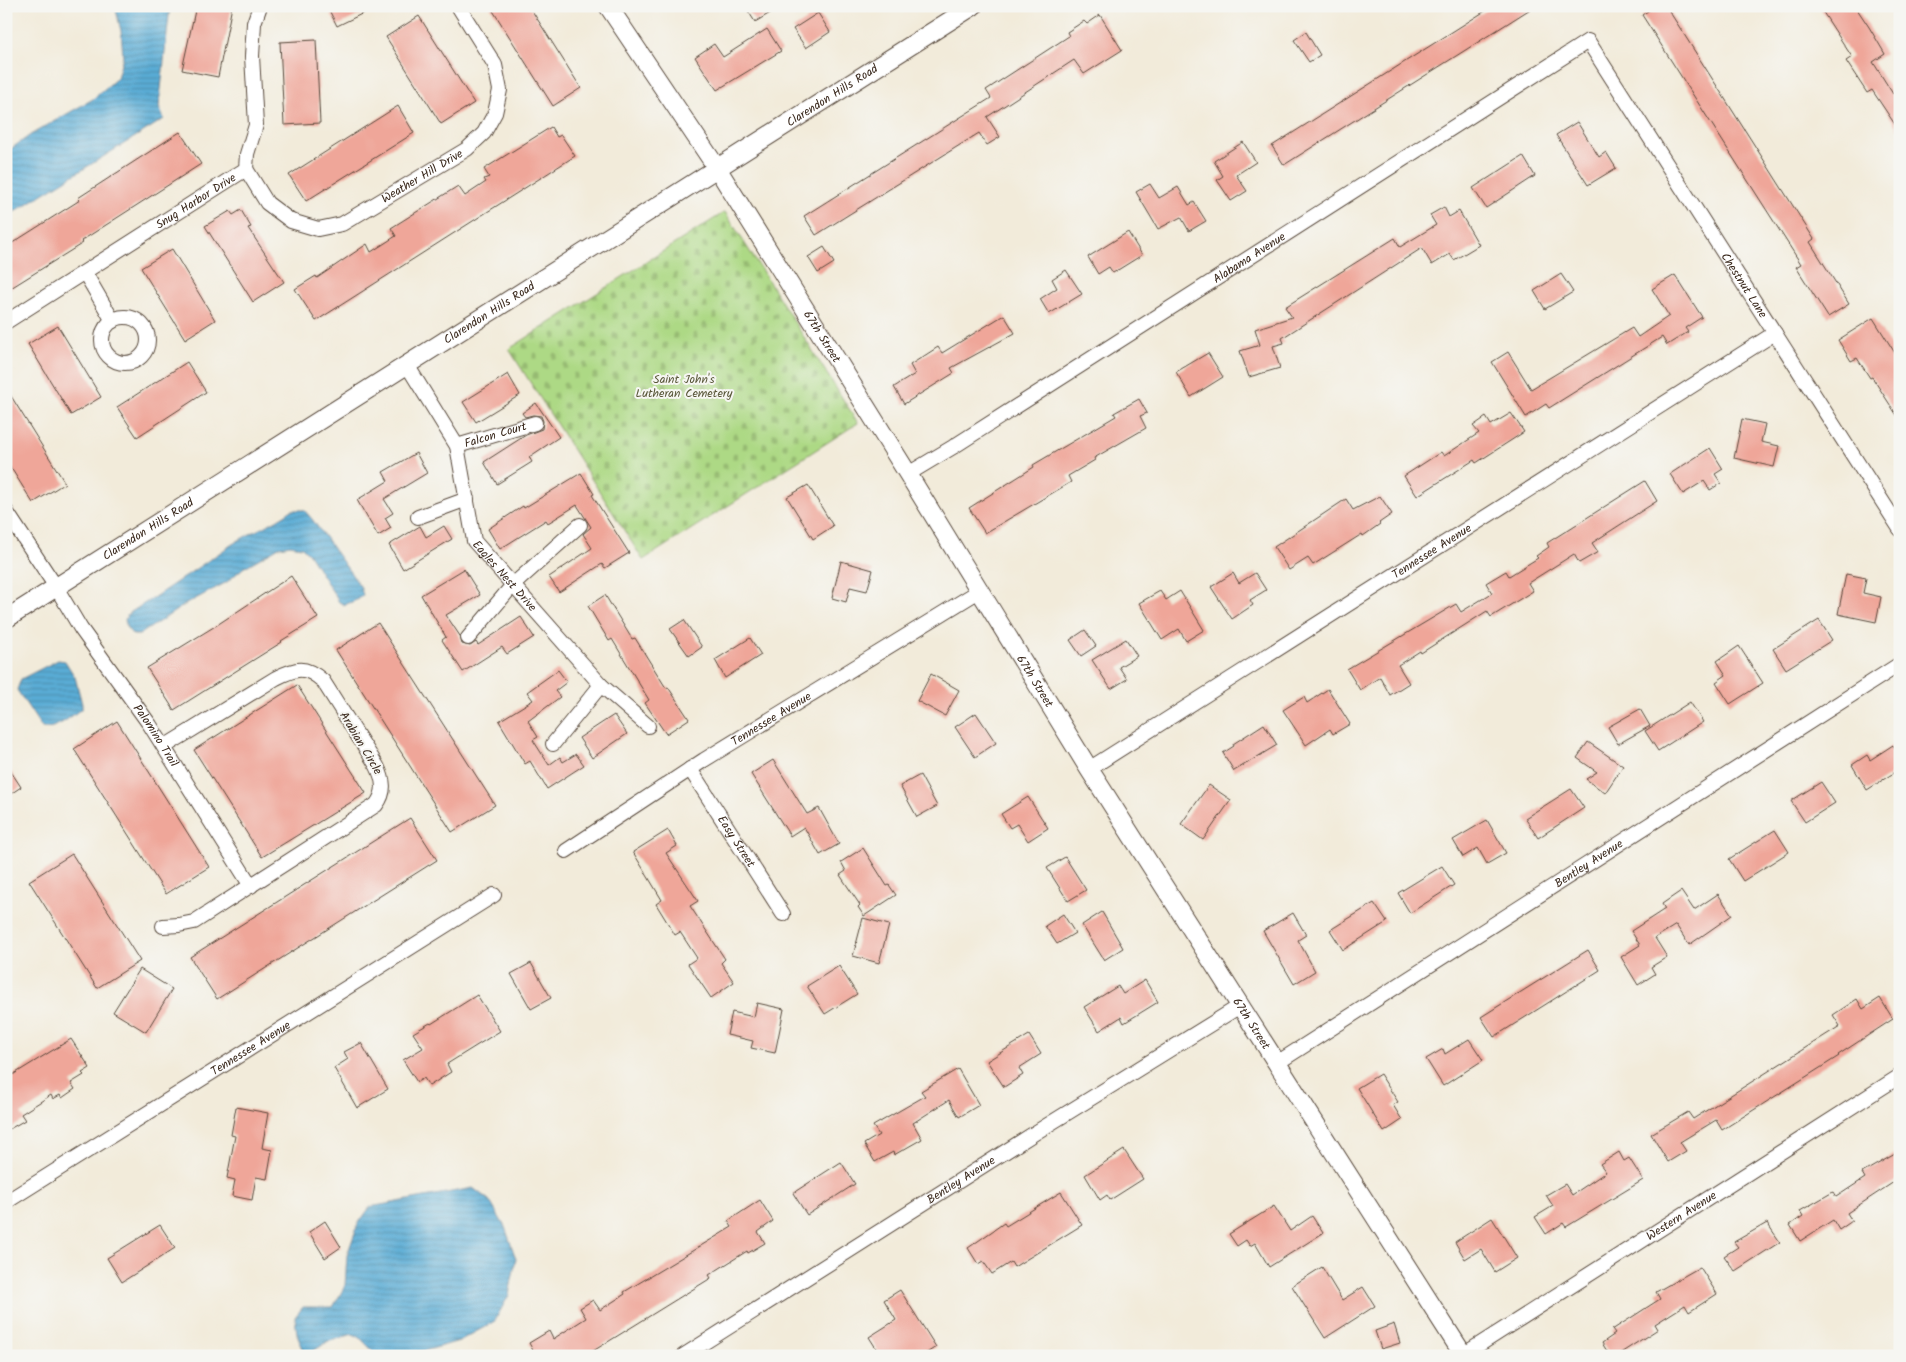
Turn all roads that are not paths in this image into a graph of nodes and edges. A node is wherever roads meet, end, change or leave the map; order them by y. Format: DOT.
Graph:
graph roads {
  1 [pos="260,6"];
  2 [pos="458,6"];
  3 [pos="608,6"];
  4 [pos="973,6"];
  5 [pos="1588,41"];
  6 [pos="246,168"];
  7 [pos="716,168"];
  8 [pos="85,272"];
  9 [pos="113,321"];
  10 [pos="6,322"];
  11 [pos="1775,333"];
  12 [pos="407,365"];
  13 [pos="535,423"];
  14 [pos="457,446"];
  15 [pos="908,474"];
  16 [pos="467,499"];
  17 [pos="6,511"];
  18 [pos="418,517"];
  19 [pos="580,525"];
  20 [pos="1900,528"];
  21 [pos="513,585"];
  22 [pos="56,587"];
  23 [pos="979,591"];
  24 [pos="6,619"];
  25 [pos="468,638"];
  26 [pos="1900,664"];
  27 [pos="601,685"];
  28 [pos="648,726"];
  29 [pos="553,744"];
  30 [pos="164,747"];
  31 [pos="690,769"];
  32 [pos="1088,769"];
  33 [pos="566,851"];
  34 [pos="251,886"];
  35 [pos="494,895"];
  36 [pos="783,914"];
  37 [pos="163,926"];
  38 [pos="1240,1006"];
  39 [pos="1277,1063"];
  40 [pos="1900,1076"];
  41 [pos="6,1202"];
  42 [pos="1463,1355"];
  43 [pos="683,1356"];
  1 -- 6 [label="street, Snug Harbor Drive"];
  2 -- 6 [label="street, Weather Hill Drive"];
  3 -- 7 [label="street, 67th Street"];
  4 -- 7 [label="street, Clarendon Hills Road"];
  5 -- 11 [label="street, Chestnut Lane"];
  5 -- 15 [label="street, Alabama Avenue"];
  6 -- 8 [label="street, Snug Harbor Drive"];
  7 -- 12 [label="street, Clarendon Hills Road"];
  7 -- 15 [label="street, 67th Street"];
  8 -- 9 [label="street"];
  8 -- 10 [label="street, Snug Harbor Drive"];
  11 -- 20 [label="street, Chestnut Lane"];
  11 -- 32 [label="street, Tennessee Avenue"];
  12 -- 14 [label="street, Eagles Nest Drive"];
  12 -- 22 [label="street, Clarendon Hills Road"];
  13 -- 14 [label="street, Falcon Court"];
  14 -- 16 [label="street, Eagles Nest Drive"];
  15 -- 23 [label="street, 67th Street"];
  16 -- 18 [label="street"];
  16 -- 21 [label="street, Eagles Nest Drive"];
  17 -- 22 [label="street"];
  19 -- 21 [label="street"];
  21 -- 25 [label="street"];
  21 -- 27 [label="street, Eagles Nest Drive"];
  22 -- 24 [label="street, Clarendon Hills Road"];
  22 -- 30 [label="street, Palomino Trail"];
  23 -- 31 [label="street, Tennessee Avenue"];
  23 -- 32 [label="street, 67th Street"];
  26 -- 39 [label="street, Bentley Avenue"];
  27 -- 28 [label="street, Eagles Nest Drive"];
  27 -- 29 [label="street"];
  30 -- 34 [label="street, Palomino Trail"];
  30 -- 34 [label="street, Arabian Circle"];
  31 -- 33 [label="street, Tennessee Avenue"];
  31 -- 36 [label="street, Easy Street"];
  32 -- 38 [label="street, 67th Street"];
  34 -- 37 [label="street, Arabian Circle"];
  35 -- 41 [label="street, Tennessee Avenue"];
  38 -- 39 [label="street, 67th Street"];
  38 -- 43 [label="street, Bentley Avenue"];
  39 -- 42 [label="street, 67th Street"];
  40 -- 42 [label="street, Western Avenue"];
}
